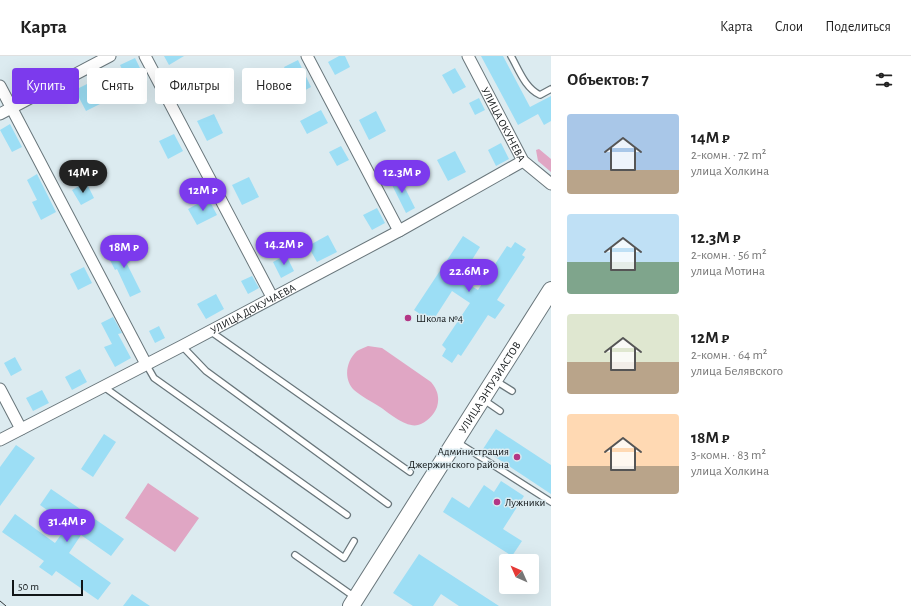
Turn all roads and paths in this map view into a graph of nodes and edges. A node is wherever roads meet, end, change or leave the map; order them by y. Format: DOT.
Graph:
graph roads {
  1 [pos="110,56"];
  2 [pos="145,56"];
  3 [pos="307,56"];
  4 [pos="468,56"];
  5 [pos="511,56"];
  6 [pos="0,86"];
  7 [pos="551,89"];
  8 [pos="12,108"];
  9 [pos="0,114"];
  10 [pos="523,161"];
  11 [pos="551,184"];
  12 [pos="399,231"];
  13 [pos="551,290"];
  14 [pos="272,297"];
  15 [pos="209,330"];
  16 [pos="182,346"];
  17 [pos="146,364"];
  18 [pos="494,380"];
  19 [pos="104,386"];
  20 [pos="0,389"];
  21 [pos="512,391"];
  22 [pos="482,399"];
  23 [pos="500,411"];
  24 [pos="21,429"];
  25 [pos="0,440"];
  26 [pos="455,441"];
  27 [pos="410,472"];
  28 [pos="551,502"];
  29 [pos="388,504"];
  30 [pos="347,515"];
  31 [pos="354,541"];
  32 [pos="295,555"];
  33 [pos="354,602"];
  1 -- 8 [label="street"];
  2 -- 14 [label="street"];
  3 -- 12 [label="street"];
  4 -- 10 [label="street, УЛИЦА ОКУНЕВА"];
  5 -- 7 [label="lane"];
  6 -- 8 [label="street"];
  8 -- 9 [label="street"];
  8 -- 17 [label="street"];
  10 -- 11 [label="street, УЛИЦА ОКУНЕВА"];
  10 -- 12 [label="street, УЛИЦА ДОКУЧАЕВА"];
  12 -- 14 [label="street, УЛИЦА ДОКУЧАЕВА"];
  13 -- 18 [label="street, УЛИЦА ЭНТУЗИАСТОВ"];
  14 -- 15 [label="street, УЛИЦА ДОКУЧАЕВА"];
  15 -- 16 [label="street, УЛИЦА ДОКУЧАЕВА"];
  15 -- 27 [label="lane"];
  16 -- 17 [label="street, УЛИЦА ДОКУЧАЕВА"];
  16 -- 29 [label="lane"];
  17 -- 19 [label="street, УЛИЦА ДОКУЧАЕВА"];
  17 -- 30 [label="lane"];
  18 -- 21 [label="lane"];
  18 -- 22 [label="street, УЛИЦА ЭНТУЗИАСТОВ"];
  19 -- 24 [label="street, УЛИЦА ДОКУЧАЕВА"];
  19 -- 31 [label="lane"];
  20 -- 24 [label="street"];
  22 -- 23 [label="lane"];
  22 -- 26 [label="street, УЛИЦА ЭНТУЗИАСТОВ"];
  24 -- 25 [label="street, УЛИЦА ДОКУЧАЕВА"];
  26 -- 28 [label="lane"];
  26 -- 33 [label="street, УЛИЦА ЭНТУЗИАСТОВ"];
  32 -- 33 [label="lane"];
}
